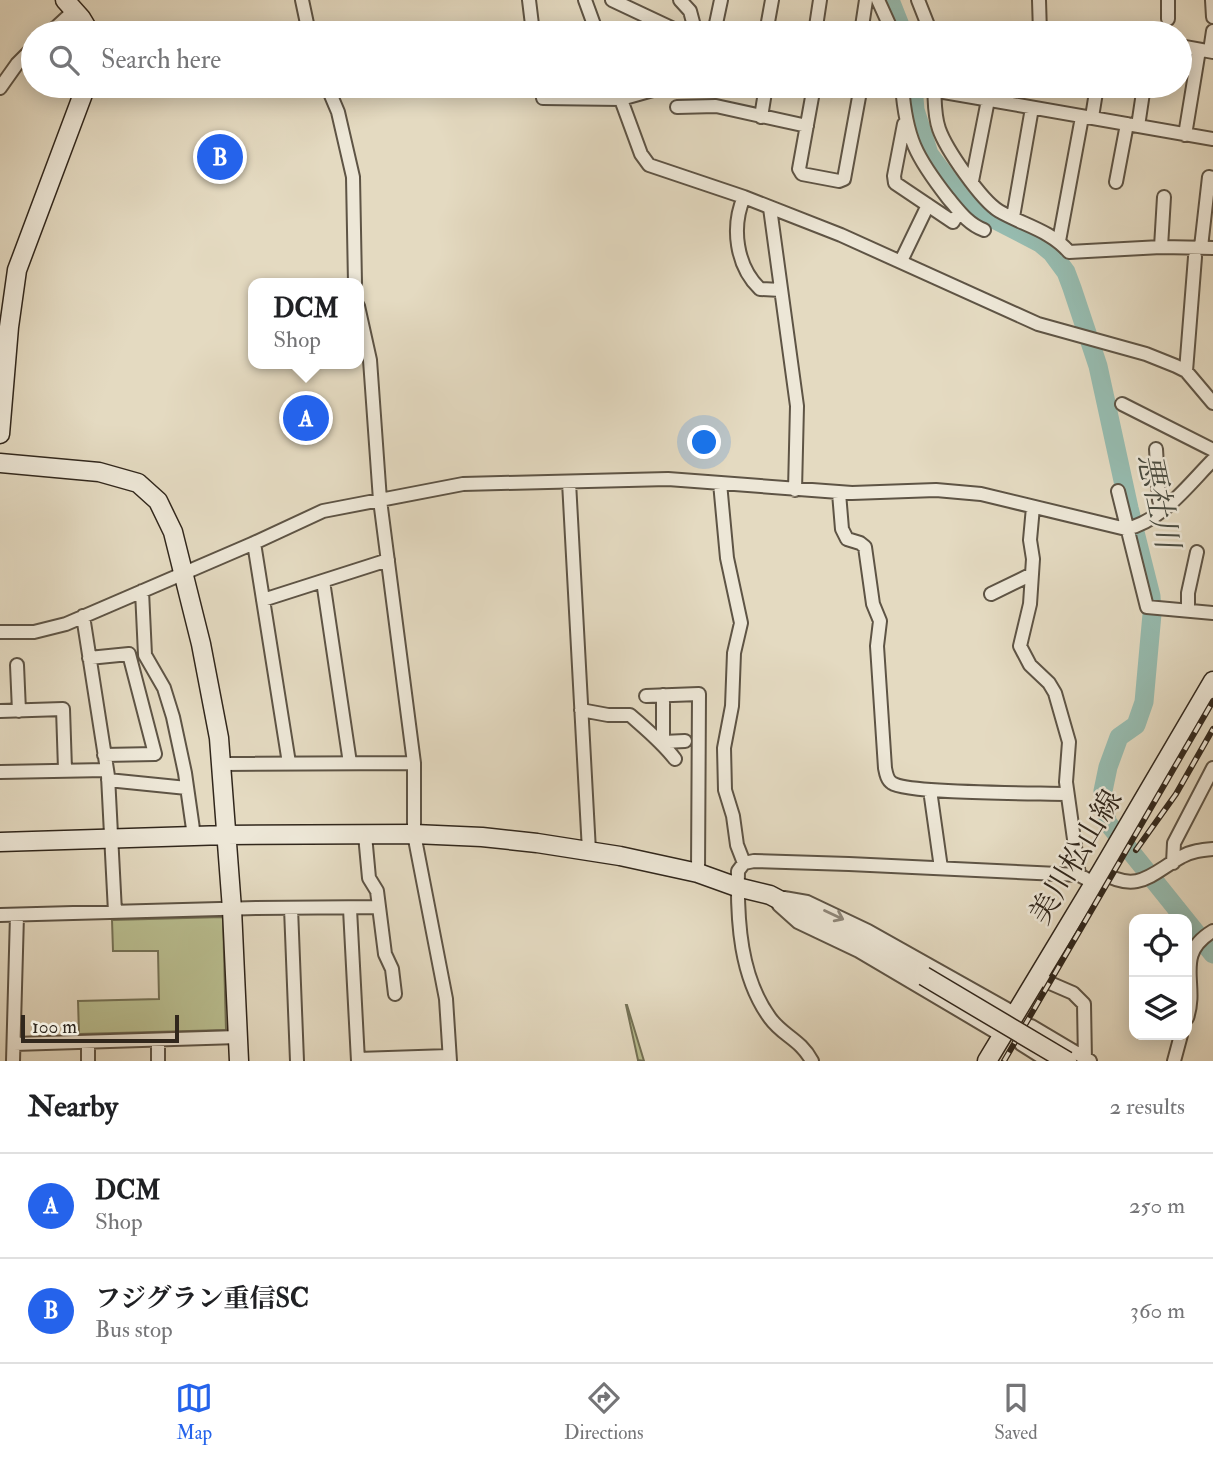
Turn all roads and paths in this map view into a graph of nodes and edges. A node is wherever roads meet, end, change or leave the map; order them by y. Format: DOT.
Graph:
graph roads {
  1 [pos="302,0"];
  2 [pos="529,0"];
  3 [pos="585,0"];
  4 [pos="612,0"];
  5 [pos="680,0"];
  6 [pos="721,0"];
  7 [pos="772,0"];
  8 [pos="820,0"];
  9 [pos="866,0"];
  10 [pos="878,0"];
  11 [pos="918,0"];
  12 [pos="1039,0"];
  13 [pos="1168,0"];
  14 [pos="1212,0"];
  15 [pos="70,5"];
  16 [pos="1213,17"];
  17 [pos="1168,19"];
  18 [pos="59,21"];
  19 [pos="81,21"];
  20 [pos="306,21"];
  21 [pos="532,21"];
  22 [pos="593,21"];
  23 [pos="655,21"];
  24 [pos="693,21"];
  25 [pos="717,21"];
  26 [pos="768,21"];
  27 [pos="816,21"];
  28 [pos="863,21"];
  29 [pos="888,21"];
  30 [pos="926,21"];
  31 [pos="1040,21"];
  32 [pos="1213,32"];
  33 [pos="1207,51"];
  34 [pos="21,60"];
  35 [pos="0,88"];
  36 [pos="82,98"];
  37 [pos="332,98"];
  38 [pos="543,98"];
  39 [pos="625,98"];
  40 [pos="764,98"];
  41 [pos="812,98"];
  42 [pos="859,98"];
  43 [pos="903,98"];
  44 [pos="934,98"];
  45 [pos="978,98"];
  46 [pos="1003,98"];
  47 [pos="1093,98"];
  48 [pos="1141,98"];
  49 [pos="621,99"];
  50 [pos="988,100"];
  51 [pos="1002,102"];
  52 [pos="677,107"];
  53 [pos="1032,108"];
  54 [pos="761,117"];
  55 [pos="1087,117"];
  56 [pos="905,120"];
  57 [pos="1133,125"];
  58 [pos="807,126"];
  59 [pos="1185,135"];
  60 [pos="1213,139"];
  61 [pos="1213,178"];
  62 [pos="972,181"];
  63 [pos="1116,182"];
  64 [pos="744,197"];
  65 [pos="1164,197"];
  66 [pos="928,205"];
  67 [pos="771,208"];
  68 [pos="959,212"];
  69 [pos="1013,217"];
  70 [pos="984,230"];
  71 [pos="1059,241"];
  72 [pos="1161,247"];
  73 [pos="1203,251"];
  74 [pos="901,261"];
  75 [pos="355,278"];
  76 [pos="781,290"];
  77 [pos="364,331"];
  78 [pos="1186,371"];
  79 [pos="2,393"];
  80 [pos="1213,403"];
  81 [pos="1122,404"];
  82 [pos="0,434"];
  83 [pos="1156,449"];
  84 [pos="1213,450"];
  85 [pos="1213,460"];
  86 [pos="0,463"];
  87 [pos="569,482"];
  88 [pos="720,483"];
  89 [pos="795,490"];
  90 [pos="1118,491"];
  91 [pos="839,493"];
  92 [pos="380,500"];
  93 [pos="1033,507"];
  94 [pos="1162,510"];
  95 [pos="1127,529"];
  96 [pos="254,543"];
  97 [pos="1197,552"];
  98 [pos="388,560"];
  99 [pos="184,573"];
  100 [pos="1032,574"];
  101 [pos="323,580"];
  102 [pos="142,591"];
  103 [pos="991,594"];
  104 [pos="263,600"];
  105 [pos="1188,611"];
  106 [pos="1213,613"];
  107 [pos="83,616"];
  108 [pos="0,632"];
  109 [pos="89,658"];
  110 [pos="17,665"];
  111 [pos="1213,681"];
  112 [pos="663,695"];
  113 [pos="646,696"];
  114 [pos="581,710"];
  115 [pos="0,711"];
  116 [pos="19,711"];
  117 [pos="685,741"];
  118 [pos="663,742"];
  119 [pos="104,755"];
  120 [pos="675,759"];
  121 [pos="289,763"];
  122 [pos="350,763"];
  123 [pos="414,763"];
  124 [pos="221,764"];
  125 [pos="65,769"];
  126 [pos="1212,771"];
  127 [pos="0,772"];
  128 [pos="107,775"];
  129 [pos="187,788"];
  130 [pos="930,790"];
  131 [pos="1067,794"];
  132 [pos="414,834"];
  133 [pos="226,835"];
  134 [pos="365,835"];
  135 [pos="194,836"];
  136 [pos="111,839"];
  137 [pos="0,842"];
  138 [pos="1213,849"];
  139 [pos="589,851"];
  140 [pos="744,863"];
  141 [pos="1172,863"];
  142 [pos="941,868"];
  143 [pos="698,873"];
  144 [pos="1091,877"];
  145 [pos="737,887"];
  146 [pos="770,895"];
  147 [pos="379,907"];
  148 [pos="291,908"];
  149 [pos="232,909"];
  150 [pos="350,909"];
  151 [pos="115,912"];
  152 [pos="0,915"];
  153 [pos="17,915"];
  154 [pos="1211,932"];
  155 [pos="1036,976"];
  156 [pos="1190,977"];
  157 [pos="395,994"];
  158 [pos="1014,1013"];
  159 [pos="1031,1026"];
  160 [pos="1001,1035"];
  161 [pos="238,1037"];
  162 [pos="158,1040"];
  163 [pos="1180,1040"];
  164 [pos="1056,1041"];
  165 [pos="88,1042"];
  166 [pos="14,1044"];
  167 [pos="1021,1044"];
  168 [pos="449,1058"];
  169 [pos="358,1060"];
  170 [pos="1047,1060"];
  171 [pos="1087,1060"];
  172 [pos="13,1061"];
  173 [pos="88,1061"];
  174 [pos="158,1061"];
  175 [pos="239,1061"];
  176 [pos="297,1061"];
  177 [pos="811,1061"];
  178 [pos="986,1061"];
  179 [pos="1067,1061"];
  180 [pos="1174,1061"];
  1 -- 20 [label="street"];
  2 -- 21 [label="street"];
  3 -- 22 [label="street"];
  4 -- 23 [label="street"];
  5 -- 24 [label="street"];
  6 -- 25 [label="street"];
  7 -- 26 [label="street"];
  8 -- 27 [label="street"];
  9 -- 28 [label="street"];
  10 -- 29 [label="street"];
  11 -- 30 [label="street"];
  12 -- 31 [label="street"];
  13 -- 17 [label="street"];
  14 -- 16 [label="street"];
  15 -- 18 [label="street"];
  15 -- 19 [label="street"];
  32 -- 33 [label="street"];
  33 -- 59 [label="street"];
  34 -- 35 [label="street"];
  36 -- 79 [label="street"];
  37 -- 75 [label="street"];
  38 -- 49 [label="street"];
  39 -- 49 [label="street"];
  40 -- 54 [label="street"];
  41 -- 58 [label="street"];
  42 -- 58 [label="street"];
  43 -- 56 [label="street"];
  44 -- 62 [label="street"];
  45 -- 50 [label="street"];
  46 -- 51 [label="street"];
  47 -- 55 [label="street"];
  48 -- 57 [label="street"];
  49 -- 64 [label="street"];
  50 -- 51 [label="street"];
  50 -- 62 [label="street"];
  51 -- 53 [label="street"];
  52 -- 54 [label="street"];
  53 -- 55 [label="street"];
  53 -- 69 [label="street"];
  54 -- 58 [label="street"];
  55 -- 57 [label="street"];
  55 -- 71 [label="street"];
  56 -- 66 [label="street"];
  56 -- 68 [label="street"];
  57 -- 59 [label="street"];
  57 -- 63 [label="street"];
  59 -- 60 [label="street"];
  61 -- 73 [label="street"];
  62 -- 69 [label="street"];
  64 -- 67 [label="street"];
  64 -- 76 [label="street"];
  65 -- 72 [label="street"];
  66 -- 68 [label="street"];
  66 -- 74 [label="street"];
  67 -- 74 [label="street"];
  67 -- 76 [label="street"];
  68 -- 70 [label="street"];
  69 -- 71 [label="street"];
  71 -- 72 [label="street"];
  72 -- 73 [label="street"];
  73 -- 78 [label="street"];
  74 -- 78 [label="street"];
  76 -- 89 [label="street"];
  77 -- 92 [label="street"];
  78 -- 80 [label="street"];
  79 -- 82 [label="street"];
  81 -- 84 [label="street"];
  83 -- 94 [label="street"];
  85 -- 94 [label="street"];
  86 -- 99 [label="street"];
  87 -- 88 [label="street"];
  87 -- 92 [label="street"];
  87 -- 114 [label="street"];
  88 -- 89 [label="street"];
  88 -- 140 [label="street"];
  89 -- 91 [label="street"];
  90 -- 95 [label="street"];
  91 -- 93 [label="street"];
  91 -- 130 [label="street"];
  92 -- 96 [label="street"];
  92 -- 98 [label="street"];
  93 -- 95 [label="street"];
  93 -- 100 [label="street"];
  94 -- 95 [label="street"];
  95 -- 105 [label="street"];
  96 -- 99 [label="street"];
  96 -- 104 [label="street"];
  97 -- 105 [label="street"];
  98 -- 101 [label="street"];
  98 -- 123 [label="street"];
  99 -- 102 [label="street"];
  99 -- 124 [label="street"];
  100 -- 103 [label="street"];
  100 -- 131 [label="street"];
  101 -- 104 [label="street"];
  101 -- 122 [label="street"];
  102 -- 107 [label="street"];
  102 -- 129 [label="street"];
  104 -- 121 [label="street"];
  105 -- 106 [label="street"];
  107 -- 108 [label="street"];
  107 -- 109 [label="street"];
  109 -- 119 [label="street"];
  109 -- 119 [label="street"];
  110 -- 116 [label="street"];
  111 -- 144 [label="street, 美川松山線"];
  112 -- 113 [label="street"];
  112 -- 118 [label="street"];
  112 -- 143 [label="street"];
  114 -- 118 [label="street"];
  114 -- 139 [label="street"];
  115 -- 116 [label="street"];
  116 -- 125 [label="street"];
  117 -- 118 [label="street"];
  118 -- 120 [label="street"];
  119 -- 128 [label="street"];
  121 -- 122 [label="street"];
  121 -- 124 [label="street"];
  122 -- 123 [label="street"];
  123 -- 132 [label="street"];
  124 -- 133 [label="street"];
  125 -- 127 [label="street"];
  125 -- 128 [label="street"];
  126 -- 141 [label="street"];
  128 -- 129 [label="street"];
  128 -- 136 [label="street"];
  129 -- 135 [label="street"];
  130 -- 131 [label="street"];
  130 -- 142 [label="street"];
  131 -- 144 [label="street"];
  132 -- 134 [label="street"];
  132 -- 139 [label="street"];
  132 -- 168 [label="street"];
  133 -- 134 [label="street"];
  133 -- 135 [label="street"];
  133 -- 149 [label="street"];
  134 -- 147 [label="street"];
  135 -- 136 [label="street"];
  136 -- 137 [label="street"];
  136 -- 151 [label="street"];
  138 -- 141 [label="street"];
  139 -- 143 [label="street"];
  140 -- 142 [label="street"];
  140 -- 145 [label="street"];
  141 -- 144 [label="street"];
  142 -- 144 [label="street"];
  143 -- 145 [label="street"];
  144 -- 155 [label="street, 美川松山線"];
  145 -- 146 [label="street"];
  145 -- 177 [label="street"];
  146 -- 158 [label="street, one-way"];
  146 -- 160 [label="street"];
  146 -- 179 [label="street, bridge"];
  147 -- 150 [label="street"];
  147 -- 157 [label="street"];
  148 -- 149 [label="street"];
  148 -- 150 [label="street"];
  148 -- 176 [label="street"];
  149 -- 151 [label="street"];
  149 -- 161 [label="street"];
  150 -- 169 [label="street"];
  151 -- 153 [label="street"];
  152 -- 153 [label="street"];
  153 -- 166 [label="street"];
  154 -- 156 [label="street"];
  155 -- 158 [label="street, 美川松山線"];
  155 -- 171 [label="street"];
  158 -- 160 [label="street, 美川松山線"];
  159 -- 164 [label="street"];
  160 -- 178 [label="street, 美川松山線"];
  161 -- 162 [label="street"];
  161 -- 175 [label="street"];
  162 -- 165 [label="street"];
  162 -- 174 [label="street"];
  163 -- 180 [label="street"];
  164 -- 170 [label="street"];
  164 -- 171 [label="street"];
  165 -- 166 [label="street"];
  165 -- 173 [label="street"];
  166 -- 172 [label="street"];
  167 -- 170 [label="street"];
  168 -- 169 [label="street"];
}
